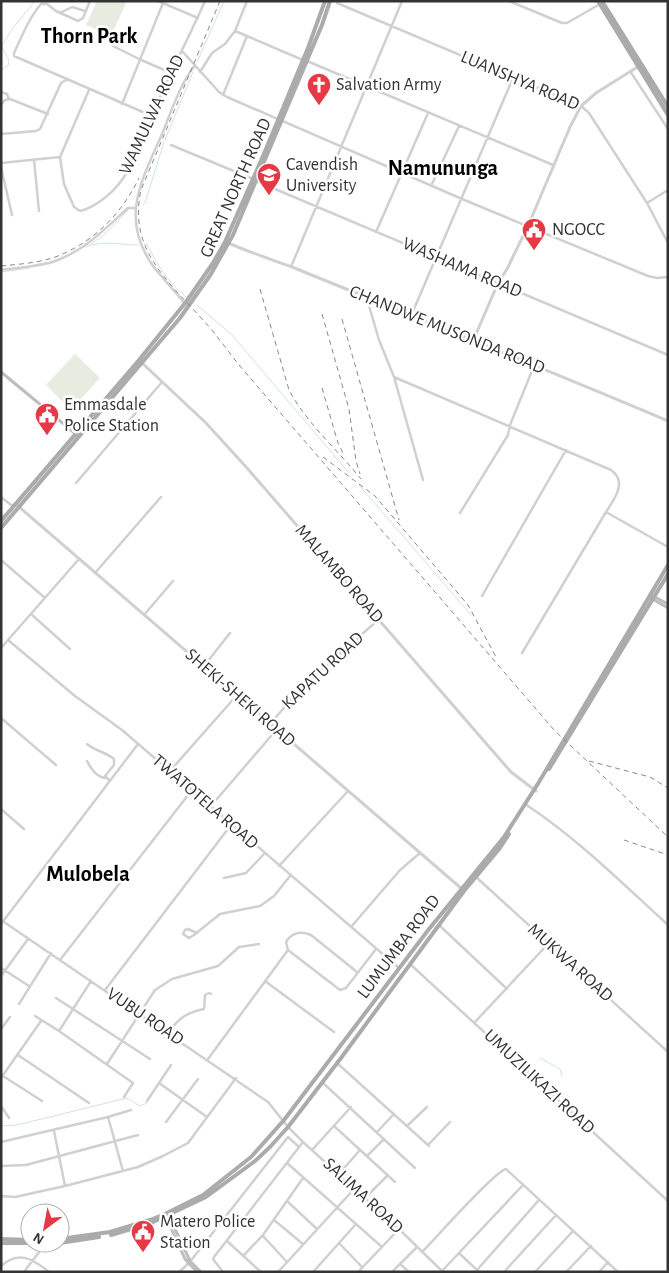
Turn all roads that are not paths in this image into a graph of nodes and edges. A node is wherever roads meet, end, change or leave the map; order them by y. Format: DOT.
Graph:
graph roads {
  1 [pos="90,1"];
  2 [pos="158,1"];
  3 [pos="205,1"];
  4 [pos="247,1"];
  5 [pos="325,1"];
  6 [pos="330,1"];
  7 [pos="402,1"];
  8 [pos="509,1"];
  9 [pos="162,3"];
  10 [pos="337,3"];
  11 [pos="600,3"];
  12 [pos="85,11"];
  13 [pos="60,13"];
  14 [pos="198,18"];
  15 [pos="391,26"];
  16 [pos="235,31"];
  17 [pos="247,36"];
  18 [pos="113,46"];
  19 [pos="182,51"];
  20 [pos="139,60"];
  21 [pos="305,61"];
  22 [pos="195,65"];
  23 [pos="640,65"];
  24 [pos="630,71"];
  25 [pos="200,72"];
  26 [pos="170,73"];
  27 [pos="513,78"];
  28 [pos="67,80"];
  29 [pos="365,86"];
  30 [pos="89,90"];
  31 [pos="1,92"];
  32 [pos="223,95"];
  33 [pos="9,99"];
  34 [pos="122,104"];
  35 [pos="1,105"];
  36 [pos="581,106"];
  37 [pos="668,107"];
  38 [pos="428,113"];
  39 [pos="48,114"];
  40 [pos="668,115"];
  41 [pos="152,116"];
  42 [pos="280,120"];
  43 [pos="459,125"];
  44 [pos="668,129"];
  45 [pos="1,134"];
  46 [pos="488,138"];
  47 [pos="172,146"];
  48 [pos="341,146"];
  49 [pos="60,157"];
  50 [pos="34,160"];
  51 [pos="1,163"];
  52 [pos="553,165"];
  53 [pos="1,167"];
  54 [pos="402,173"];
  55 [pos="254,180"];
  56 [pos="432,186"];
  57 [pos="668,190"];
  58 [pos="462,199"];
  59 [pos="647,203"];
  60 [pos="315,206"];
  61 [pos="136,208"];
  62 [pos="39,211"];
  63 [pos="12,215"];
  64 [pos="528,226"];
  65 [pos="376,232"];
  66 [pos="227,243"];
  67 [pos="668,243"];
  68 [pos="437,258"];
  69 [pos="291,267"];
  70 [pos="1,270"];
  71 [pos="668,277"];
  72 [pos="498,283"];
  73 [pos="367,299"];
  74 [pos="185,304"];
  75 [pos="412,316"];
  76 [pos="473,341"];
  77 [pos="668,355"];
  78 [pos="141,362"];
  79 [pos="534,365"];
  80 [pos="1,372"];
  81 [pos="394,377"];
  82 [pos="162,382"];
  83 [pos="668,421"];
  84 [pos="510,425"];
  85 [pos="77,435"];
  86 [pos="566,450"];
  87 [pos="423,480"];
  88 [pos="76,483"];
  89 [pos="1,497"];
  90 [pos="161,497"];
  91 [pos="18,506"];
  92 [pos="606,512"];
  93 [pos="460,513"];
  94 [pos="1,521"];
  95 [pos="1,528"];
  96 [pos="668,547"];
  97 [pos="79,559"];
  98 [pos="1,560"];
  99 [pos="668,565"];
  100 [pos="95,572"];
  101 [pos="668,574"];
  102 [pos="173,581"];
  103 [pos="482,596"];
  104 [pos="652,596"];
  105 [pos="45,598"];
  106 [pos="668,606"];
  107 [pos="31,614"];
  108 [pos="144,615"];
  109 [pos="378,620"];
  110 [pos="230,633"];
  111 [pos="8,640"];
  112 [pos="1,648"];
  113 [pos="70,649"];
  114 [pos="522,653"];
  115 [pos="204,666"];
  116 [pos="236,695"];
  117 [pos="1,718"];
  118 [pos="270,724"];
  119 [pos="277,729"];
  120 [pos="87,744"];
  121 [pos="138,744"];
  122 [pos="87,761"];
  123 [pos="56,765"];
  124 [pos="170,771"];
  125 [pos="105,778"];
  126 [pos="109,780"];
  127 [pos="192,790"];
  128 [pos="348,791"];
  129 [pos="535,791"];
  130 [pos="526,805"];
  131 [pos="211,806"];
  132 [pos="1,810"];
  133 [pos="231,825"];
  134 [pos="24,829"];
  135 [pos="420,853"];
  136 [pos="264,854"];
  137 [pos="279,866"];
  138 [pos="475,875"];
  139 [pos="290,876"];
  140 [pos="224,878"];
  141 [pos="462,890"];
  142 [pos="2,922"];
  143 [pos="439,924"];
  144 [pos="668,925"];
  145 [pos="351,927"];
  146 [pos="197,933"];
  147 [pos="29,938"];
  148 [pos="259,944"];
  149 [pos="548,944"];
  150 [pos="288,950"];
  151 [pos="376,950"];
  152 [pos="50,953"];
  153 [pos="60,960"];
  154 [pos="410,964"];
  155 [pos="1,968"];
  156 [pos="399,968"];
  157 [pos="5,970"];
  158 [pos="357,972"];
  159 [pos="1,976"];
  160 [pos="265,980"];
  161 [pos="91,981"];
  162 [pos="29,986"];
  163 [pos="507,989"];
  164 [pos="105,990"];
  165 [pos="211,994"];
  166 [pos="56,998"];
  167 [pos="19,1004"];
  168 [pos="74,1009"];
  169 [pos="140,1014"];
  170 [pos="35,1016"];
  171 [pos="10,1017"];
  172 [pos="41,1021"];
  173 [pos="474,1023"];
  174 [pos="1,1029"];
  175 [pos="59,1031"];
  176 [pos="168,1032"];
  177 [pos="334,1032"];
  178 [pos="123,1040"];
  179 [pos="668,1052"];
  180 [pos="18,1055"];
  181 [pos="150,1059"];
  182 [pos="208,1059"];
  183 [pos="338,1063"];
  184 [pos="107,1064"];
  185 [pos="171,1065"];
  186 [pos="2,1077"];
  187 [pos="236,1078"];
  188 [pos="198,1079"];
  189 [pos="322,1082"];
  190 [pos="159,1083"];
  191 [pos="124,1097"];
  192 [pos="182,1099"];
  193 [pos="42,1101"];
  194 [pos="147,1101"];
  195 [pos="89,1103"];
  196 [pos="1,1106"];
  197 [pos="427,1106"];
  198 [pos="351,1107"];
  199 [pos="131,1110"];
  200 [pos="394,1114"];
  201 [pos="207,1117"];
  202 [pos="9,1118"];
  203 [pos="108,1118"];
  204 [pos="284,1120"];
  205 [pos="166,1122"];
  206 [pos="450,1122"];
  207 [pos="334,1126"];
  208 [pos="407,1126"];
  209 [pos="288,1127"];
  210 [pos="54,1131"];
  211 [pos="377,1132"];
  212 [pos="138,1135"];
  213 [pos="384,1139"];
  214 [pos="1,1142"];
  215 [pos="116,1142"];
  216 [pos="303,1142"];
  217 [pos="299,1147"];
  218 [pos="312,1150"];
  219 [pos="360,1150"];
  220 [pos="59,1156"];
  221 [pos="367,1156"];
  222 [pos="288,1163"];
  223 [pos="1,1166"];
  224 [pos="415,1168"];
  225 [pos="123,1171"];
  226 [pos="339,1174"];
  227 [pos="388,1174"];
  228 [pos="303,1178"];
  229 [pos="395,1182"];
  230 [pos="523,1184"];
  231 [pos="65,1186"];
  232 [pos="355,1188"];
  233 [pos="1,1196"];
  234 [pos="365,1198"];
  235 [pos="540,1200"];
  236 [pos="287,1201"];
  237 [pos="668,1201"];
  238 [pos="337,1208"];
  239 [pos="167,1215"];
  240 [pos="556,1216"];
  241 [pos="274,1220"];
  242 [pos="356,1224"];
  243 [pos="317,1229"];
  244 [pos="399,1229"];
  245 [pos="574,1230"];
  246 [pos="263,1236"];
  247 [pos="1,1239"];
  248 [pos="20,1240"];
  249 [pos="70,1240"];
  250 [pos="227,1241"];
  251 [pos="1,1243"];
  252 [pos="20,1243"];
  253 [pos="339,1243"];
  254 [pos="303,1244"];
  255 [pos="590,1246"];
  256 [pos="382,1247"];
  257 [pos="417,1247"];
  258 [pos="422,1252"];
  259 [pos="38,1253"];
  260 [pos="460,1254"];
  261 [pos="244,1255"];
  262 [pos="33,1260"];
  263 [pos="189,1262"];
  264 [pos="288,1262"];
  265 [pos="608,1262"];
  266 [pos="400,1264"];
  267 [pos="1,1266"];
  268 [pos="362,1268"];
  269 [pos="478,1271"];
  270 [pos="24,1272"];
  271 [pos="49,1272"];
  272 [pos="179,1272"];
  273 [pos="199,1272"];
  274 [pos="223,1272"];
  275 [pos="261,1272"];
  276 [pos="278,1272"];
  277 [pos="313,1272"];
  278 [pos="358,1272"];
  279 [pos="392,1272"];
  280 [pos="409,1272"];
  281 [pos="443,1272"];
  282 [pos="504,1272"];
  283 [pos="535,1272"];
  284 [pos="566,1272"];
  285 [pos="598,1272"];
  286 [pos="618,1272"];
  1 -- 12 [label="street"];
  2 -- 9 [label="street"];
  3 -- 14 [label="street, WAMULWA ROAD"];
  4 -- 16 [label="street"];
  5 -- 21 [label="main road, GREAT NORTH ROAD"];
  6 -- 21 [label="main road, GREAT NORTH ROAD"];
  7 -- 15 [label="street"];
  8 -- 11 [label="street"];
  9 -- 14 [label="street"];
  9 -- 20 [label="street"];
  10 -- 15 [label="street, LUANSHYA ROAD"];
  11 -- 23 [label="main road"];
  12 -- 13 [label="street"];
  12 -- 13 [label="street"];
  13 -- 28 [label="street"];
  14 -- 19 [label="street, WAMULWA ROAD"];
  15 -- 27 [label="street, LUANSHYA ROAD"];
  15 -- 29 [label="street"];
  16 -- 17 [label="street"];
  16 -- 25 [label="street"];
  17 -- 21 [label="street"];
  17 -- 32 [label="street"];
  18 -- 20 [label="street"];
  19 -- 22 [label="street"];
  19 -- 26 [label="street, WAMULWA ROAD"];
  20 -- 26 [label="street"];
  20 -- 34 [label="street"];
  21 -- 29 [label="street"];
  21 -- 42 [label="main road, GREAT NORTH ROAD"];
  22 -- 25 [label="street"];
  22 -- 61 [label="street"];
  23 -- 24 [label="street"];
  23 -- 37 [label="main road"];
  23 -- 40 [label="main road"];
  24 -- 36 [label="street"];
  24 -- 44 [label="street"];
  25 -- 32 [label="street"];
  26 -- 41 [label="street, WAMULWA ROAD"];
  27 -- 36 [label="street, LUANSHYA ROAD"];
  27 -- 46 [label="street"];
  28 -- 30 [label="street"];
  28 -- 39 [label="street"];
  29 -- 38 [label="street"];
  29 -- 48 [label="street"];
  30 -- 34 [label="street"];
  30 -- 49 [label="street"];
  31 -- 33 [label="street"];
  32 -- 42 [label="street"];
  33 -- 35 [label="street"];
  33 -- 39 [label="street"];
  34 -- 41 [label="street"];
  36 -- 52 [label="street"];
  36 -- 59 [label="street, LUANSHYA ROAD"];
  38 -- 43 [label="street"];
  38 -- 54 [label="street"];
  39 -- 45 [label="street"];
  41 -- 49 [label="street, WAMULWA ROAD"];
  42 -- 48 [label="street"];
  42 -- 55 [label="main road, GREAT NORTH ROAD"];
  42 -- 55 [label="main road, GREAT NORTH ROAD"];
  43 -- 46 [label="street"];
  43 -- 56 [label="street"];
  46 -- 52 [label="street"];
  46 -- 58 [label="street"];
  47 -- 55 [label="street, WASHAMA ROAD"];
  48 -- 54 [label="street"];
  48 -- 60 [label="street"];
  49 -- 50 [label="street"];
  50 -- 51 [label="street"];
  50 -- 62 [label="street"];
  52 -- 64 [label="street"];
  53 -- 63 [label="street"];
  54 -- 56 [label="street"];
  54 -- 65 [label="street"];
  55 -- 60 [label="street, WASHAMA ROAD"];
  55 -- 66 [label="main road, GREAT NORTH ROAD"];
  56 -- 58 [label="street"];
  57 -- 59 [label="street"];
  58 -- 64 [label="street"];
  58 -- 68 [label="street"];
  59 -- 67 [label="street, LUANSHYA ROAD"];
  60 -- 65 [label="street, WASHAMA ROAD"];
  60 -- 69 [label="street"];
  61 -- 70 [label="street"];
  61 -- 74 [label="street"];
  64 -- 71 [label="street"];
  64 -- 72 [label="street"];
  65 -- 68 [label="street, WASHAMA ROAD"];
  66 -- 69 [label="street, CHANDWE MUSONDA ROAD"];
  66 -- 74 [label="main road, GREAT NORTH ROAD"];
  66 -- 78 [label="main road, GREAT NORTH ROAD"];
  68 -- 72 [label="street, WASHAMA ROAD"];
  68 -- 75 [label="street"];
  69 -- 73 [label="street, CHANDWE MUSONDA ROAD"];
  72 -- 76 [label="street"];
  72 -- 77 [label="street, WASHAMA ROAD"];
  73 -- 75 [label="street, CHANDWE MUSONDA ROAD"];
  73 -- 81 [label="street"];
  74 -- 78 [label="main road, GREAT NORTH ROAD"];
  75 -- 76 [label="street, CHANDWE MUSONDA ROAD"];
  76 -- 79 [label="street, CHANDWE MUSONDA ROAD"];
  78 -- 82 [label="street, MALAMBO ROAD"];
  78 -- 85 [label="main road, GREAT NORTH ROAD"];
  79 -- 83 [label="street, CHANDWE MUSONDA ROAD"];
  79 -- 84 [label="street"];
  80 -- 85 [label="main road"];
  81 -- 84 [label="street"];
  81 -- 87 [label="street"];
  82 -- 88 [label="street"];
  82 -- 109 [label="street, MALAMBO ROAD"];
  84 -- 86 [label="street"];
  84 -- 93 [label="street"];
  85 -- 91 [label="main road, GREAT NORTH ROAD"];
  86 -- 92 [label="street"];
  86 -- 103 [label="street"];
  89 -- 91 [label="street"];
  90 -- 100 [label="street"];
  91 -- 94 [label="main road, GREAT NORTH ROAD"];
  91 -- 95 [label="main road, GREAT NORTH ROAD"];
  91 -- 97 [label="street, SHEKI-SHEKI ROAD"];
  92 -- 96 [label="street"];
  92 -- 114 [label="street"];
  97 -- 100 [label="street, SHEKI-SHEKI ROAD"];
  97 -- 105 [label="street"];
  98 -- 105 [label="street"];
  99 -- 104 [label="main road, LUMUMBA ROAD"];
  100 -- 108 [label="street, SHEKI-SHEKI ROAD"];
  101 -- 104 [label="main road, LUMUMBA ROAD"];
  102 -- 108 [label="street"];
  104 -- 106 [label="main road"];
  104 -- 129 [label="main road, LUMUMBA ROAD"];
  105 -- 107 [label="street"];
  107 -- 111 [label="street"];
  107 -- 113 [label="street"];
  108 -- 115 [label="street, SHEKI-SHEKI ROAD"];
  109 -- 118 [label="street, KAPATU ROAD"];
  109 -- 129 [label="street, MALAMBO ROAD"];
  110 -- 115 [label="street"];
  111 -- 112 [label="street"];
  111 -- 121 [label="street, TWATOTELA ROAD"];
  115 -- 116 [label="street, SHEKI-SHEKI ROAD"];
  116 -- 118 [label="street, SHEKI-SHEKI ROAD"];
  116 -- 124 [label="street"];
  117 -- 123 [label="street"];
  118 -- 119 [label="street, SHEKI-SHEKI ROAD"];
  119 -- 128 [label="street, SHEKI-SHEKI ROAD"];
  119 -- 131 [label="street"];
  120 -- 125 [label="street"];
  121 -- 124 [label="street, TWATOTELA ROAD"];
  121 -- 126 [label="street"];
  122 -- 125 [label="street"];
  124 -- 127 [label="street, TWATOTELA ROAD"];
  125 -- 126 [label="street"];
  126 -- 142 [label="street"];
  127 -- 131 [label="street, TWATOTELA ROAD"];
  127 -- 153 [label="street"];
  128 -- 135 [label="street, SHEKI-SHEKI ROAD"];
  128 -- 137 [label="street"];
  129 -- 130 [label="main road, LUMUMBA ROAD"];
  130 -- 138 [label="main road, LUMUMBA ROAD"];
  130 -- 144 [label="street"];
  131 -- 133 [label="street, TWATOTELA ROAD"];
  132 -- 134 [label="street"];
  133 -- 136 [label="street, TWATOTELA ROAD"];
  133 -- 164 [label="street"];
  135 -- 141 [label="street, SHEKI-SHEKI ROAD"];
  135 -- 145 [label="street"];
  136 -- 137 [label="street, TWATOTELA ROAD"];
  136 -- 140 [label="street"];
  137 -- 139 [label="street, TWATOTELA ROAD"];
  138 -- 141 [label="main road, LUMUMBA ROAD"];
  138 -- 149 [label="street, MUKWA ROAD"];
  139 -- 145 [label="street, TWATOTELA ROAD"];
  139 -- 146 [label="street"];
  141 -- 143 [label="main road, LUMUMBA ROAD"];
  141 -- 156 [label="main road, LUMUMBA ROAD"];
  142 -- 147 [label="street, VUBU ROAD"];
  143 -- 154 [label="main road, LUMUMBA ROAD"];
  143 -- 163 [label="street"];
  145 -- 151 [label="street, TWATOTELA ROAD"];
  146 -- 146 [label="street"];
  147 -- 152 [label="street, VUBU ROAD"];
  147 -- 157 [label="street"];
  148 -- 169 [label="street"];
  149 -- 163 [label="street"];
  149 -- 179 [label="street, MUKWA ROAD"];
  150 -- 158 [label="street"];
  150 -- 158 [label="street"];
  150 -- 160 [label="street"];
  151 -- 156 [label="street, TWATOTELA ROAD"];
  151 -- 158 [label="street"];
  152 -- 153 [label="street, VUBU ROAD"];
  152 -- 162 [label="street"];
  153 -- 161 [label="street, VUBU ROAD"];
  154 -- 173 [label="street, UMUZILIKAZI ROAD"];
  154 -- 183 [label="main road, LUMUMBA ROAD"];
  155 -- 157 [label="street"];
  156 -- 204 [label="main road, LUMUMBA ROAD"];
  157 -- 159 [label="street"];
  157 -- 162 [label="street"];
  160 -- 177 [label="street"];
  160 -- 182 [label="street"];
  161 -- 164 [label="street, VUBU ROAD"];
  161 -- 168 [label="street"];
  162 -- 167 [label="street"];
  163 -- 173 [label="street"];
  164 -- 169 [label="street, VUBU ROAD"];
  165 -- 176 [label="street"];
  166 -- 168 [label="street"];
  168 -- 175 [label="street"];
  168 -- 178 [label="street"];
  169 -- 176 [label="street, VUBU ROAD"];
  169 -- 178 [label="street"];
  170 -- 172 [label="street"];
  171 -- 174 [label="street"];
  172 -- 175 [label="street"];
  172 -- 180 [label="street"];
  173 -- 237 [label="street, UMUZILIKAZI ROAD"];
  175 -- 184 [label="street"];
  176 -- 182 [label="street, VUBU ROAD"];
  178 -- 181 [label="street"];
  178 -- 184 [label="street"];
  180 -- 186 [label="street"];
  180 -- 195 [label="street"];
  182 -- 187 [label="street, VUBU ROAD"];
  183 -- 189 [label="main road, LUMUMBA ROAD"];
  183 -- 200 [label="street"];
  184 -- 191 [label="street"];
  185 -- 190 [label="street"];
  186 -- 193 [label="street"];
  187 -- 201 [label="street"];
  187 -- 204 [label="street, VUBU ROAD"];
  188 -- 192 [label="street"];
  189 -- 198 [label="street"];
  189 -- 209 [label="main road, LUMUMBA ROAD"];
  190 -- 192 [label="street"];
  190 -- 194 [label="street"];
  192 -- 201 [label="street"];
  192 -- 205 [label="street"];
  196 -- 202 [label="street"];
  197 -- 208 [label="street"];
  198 -- 207 [label="street"];
  198 -- 211 [label="street"];
  199 -- 203 [label="street"];
  200 -- 208 [label="street"];
  200 -- 211 [label="street"];
  201 -- 225 [label="street"];
  203 -- 210 [label="street"];
  203 -- 215 [label="street"];
  204 -- 209 [label="street, SALIMA ROAD"];
  204 -- 239 [label="main road, LUMUMBA ROAD"];
  206 -- 208 [label="street"];
  207 -- 218 [label="street"];
  207 -- 219 [label="street"];
  209 -- 216 [label="street, SALIMA ROAD"];
  209 -- 239 [label="main road, LUMUMBA ROAD"];
  210 -- 214 [label="street"];
  210 -- 220 [label="street"];
  211 -- 213 [label="street"];
  212 -- 215 [label="street"];
  213 -- 221 [label="street"];
  213 -- 224 [label="street"];
  215 -- 220 [label="street"];
  215 -- 225 [label="street"];
  216 -- 217 [label="street"];
  216 -- 218 [label="street, SALIMA ROAD"];
  217 -- 222 [label="street"];
  217 -- 263 [label="street"];
  218 -- 226 [label="street, SALIMA ROAD"];
  219 -- 221 [label="street"];
  219 -- 226 [label="street"];
  220 -- 223 [label="street"];
  220 -- 231 [label="street"];
  221 -- 227 [label="street"];
  222 -- 228 [label="street"];
  222 -- 250 [label="street"];
  225 -- 231 [label="street"];
  226 -- 232 [label="street, SALIMA ROAD"];
  227 -- 229 [label="street"];
  227 -- 234 [label="street"];
  228 -- 236 [label="street"];
  228 -- 238 [label="street"];
  230 -- 235 [label="street"];
  230 -- 258 [label="street"];
  230 -- 260 [label="street"];
  231 -- 233 [label="street"];
  232 -- 234 [label="street, SALIMA ROAD"];
  232 -- 238 [label="street"];
  234 -- 244 [label="street, SALIMA ROAD"];
  235 -- 240 [label="street"];
  235 -- 269 [label="street"];
  236 -- 241 [label="street"];
  236 -- 243 [label="street"];
  238 -- 242 [label="street"];
  238 -- 243 [label="street"];
  239 -- 249 [label="main road, LUMUMBA ROAD"];
  239 -- 263 [label="main road"];
  240 -- 245 [label="street"];
  240 -- 282 [label="street"];
  241 -- 246 [label="street"];
  241 -- 254 [label="street"];
  242 -- 253 [label="street"];
  242 -- 256 [label="street"];
  243 -- 254 [label="street"];
  244 -- 256 [label="street"];
  244 -- 257 [label="street, SALIMA ROAD"];
  245 -- 255 [label="street"];
  245 -- 283 [label="street"];
  246 -- 261 [label="street"];
  246 -- 264 [label="street"];
  247 -- 248 [label="main road"];
  250 -- 261 [label="street"];
  250 -- 274 [label="street"];
  251 -- 252 [label="main road, LUMUMBA ROAD"];
  253 -- 268 [label="street"];
  253 -- 277 [label="street"];
  254 -- 264 [label="street"];
  255 -- 265 [label="street"];
  255 -- 284 [label="street"];
  256 -- 268 [label="street"];
  257 -- 258 [label="street, SALIMA ROAD"];
  257 -- 266 [label="street"];
  258 -- 281 [label="street, SALIMA ROAD"];
  259 -- 262 [label="street"];
  260 -- 269 [label="street"];
  260 -- 281 [label="street"];
  261 -- 275 [label="street"];
  262 -- 267 [label="street"];
  262 -- 270 [label="street"];
  262 -- 271 [label="street"];
  263 -- 272 [label="street"];
  263 -- 273 [label="main road"];
  264 -- 276 [label="street"];
  265 -- 285 [label="street"];
  265 -- 286 [label="street"];
  266 -- 279 [label="street"];
  266 -- 280 [label="street"];
  268 -- 278 [label="street"];
}
